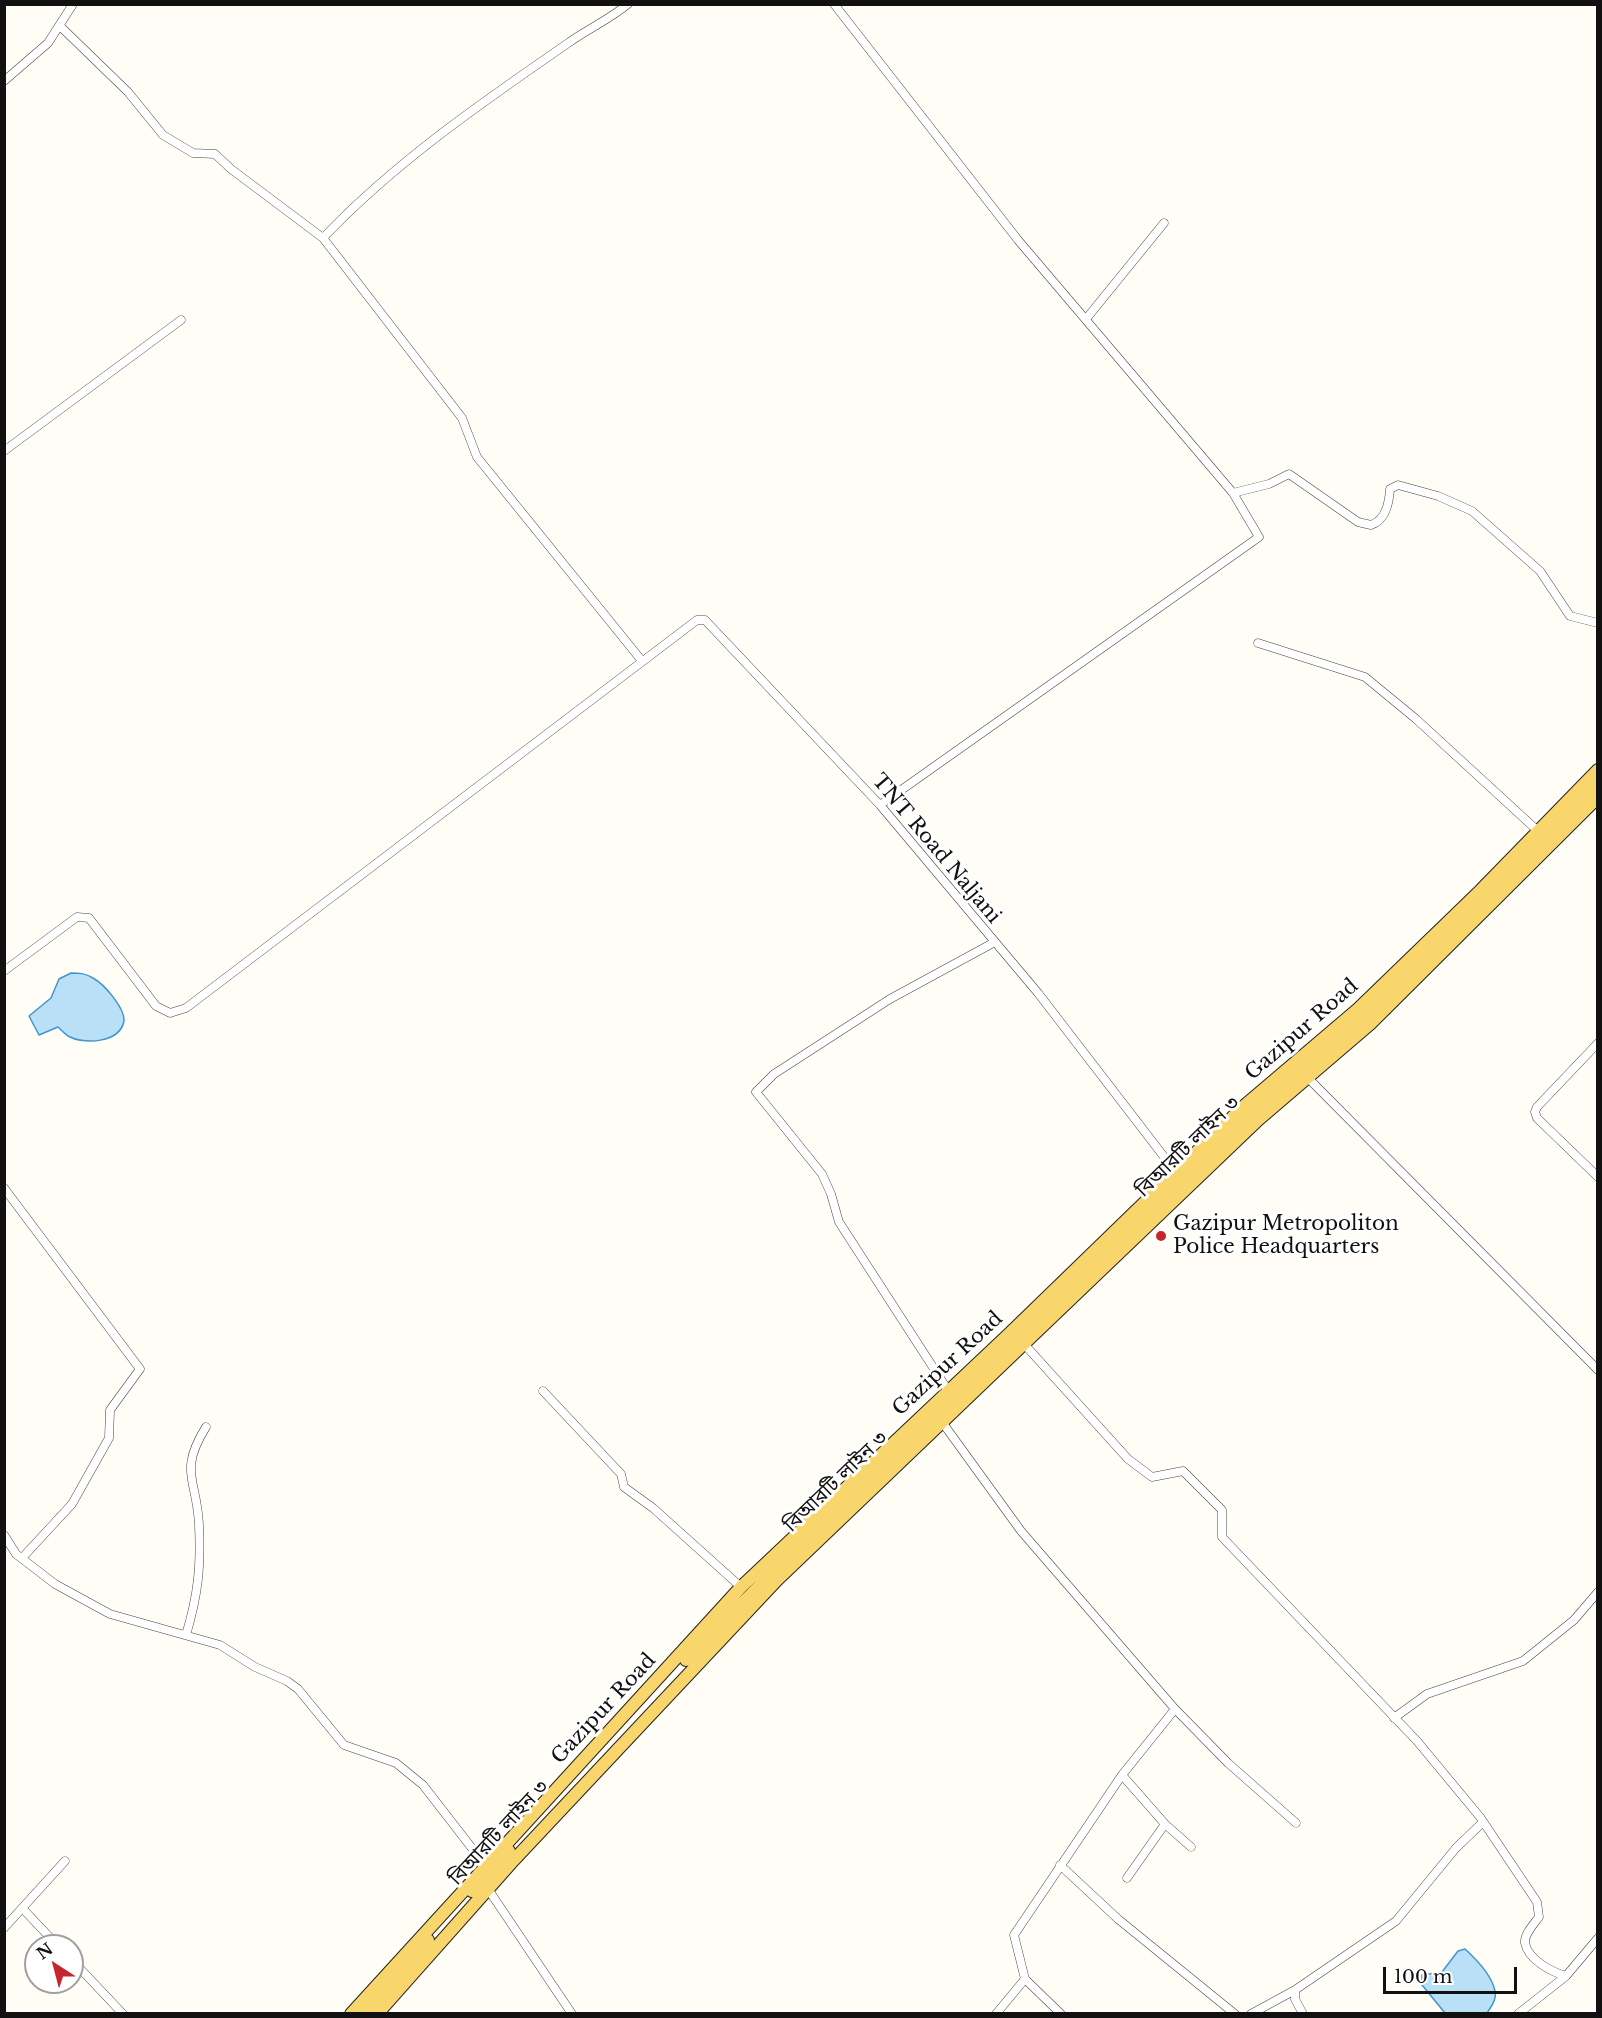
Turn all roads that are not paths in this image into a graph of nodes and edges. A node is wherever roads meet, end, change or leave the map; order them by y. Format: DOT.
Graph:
graph roads {
  1 [pos="73,4"];
  2 [pos="628,4"];
  3 [pos="834,4"];
  4 [pos="62,27"];
  5 [pos="4,81"];
  6 [pos="1164,223"];
  7 [pos="322,238"];
  8 [pos="1086,319"];
  9 [pos="181,320"];
  10 [pos="4,451"];
  11 [pos="1233,493"];
  12 [pos="1598,623"];
  13 [pos="1258,644"];
  14 [pos="642,661"];
  15 [pos="1598,770"];
  16 [pos="1598,784"];
  17 [pos="1598,796"];
  18 [pos="880,805"];
  19 [pos="1539,832"];
  20 [pos="993,943"];
  21 [pos="4,971"];
  22 [pos="1598,1042"];
  23 [pos="1308,1077"];
  24 [pos="1175,1171"];
  25 [pos="1598,1177"];
  26 [pos="4,1188"];
  27 [pos="1025,1345"];
  28 [pos="1598,1370"];
  29 [pos="543,1390"];
  30 [pos="949,1392"];
  31 [pos="942,1422"];
  32 [pos="206,1427"];
  33 [pos="4,1535"];
  34 [pos="22,1558"];
  35 [pos="741,1587"];
  36 [pos="1598,1592"];
  37 [pos="186,1635"];
  38 [pos="1175,1708"];
  39 [pos="1394,1718"];
  40 [pos="1122,1775"];
  41 [pos="1483,1822"];
  42 [pos="1296,1823"];
  43 [pos="1165,1824"];
  44 [pos="1191,1847"];
  45 [pos="65,1861"];
  46 [pos="485,1865"];
  47 [pos="1060,1865"];
  48 [pos="1127,1878"];
  49 [pos="488,1889"];
  50 [pos="22,1908"];
  51 [pos="4,1928"];
  52 [pos="47,1934"];
  53 [pos="1598,1938"];
  54 [pos="1598,1951"];
  55 [pos="1588,1952"];
  56 [pos="84,1972"];
  57 [pos="1566,1976"];
  58 [pos="1025,1979"];
  59 [pos="1294,1989"];
  60 [pos="123,2013"];
  61 [pos="351,2013"];
  62 [pos="365,2013"];
  63 [pos="377,2013"];
  64 [pos="572,2013"];
  65 [pos="996,2013"];
  66 [pos="1061,2013"];
  67 [pos="1235,2013"];
  68 [pos="1251,2013"];
  69 [pos="1303,2013"];
  70 [pos="1518,2013"];
  1 -- 4 [label="street"];
  2 -- 7 [label="street"];
  3 -- 8 [label="street"];
  4 -- 5 [label="street"];
  4 -- 7 [label="street"];
  6 -- 8 [label="street"];
  7 -- 14 [label="street"];
  8 -- 11 [label="street"];
  9 -- 10 [label="street"];
  11 -- 12 [label="street"];
  11 -- 18 [label="street"];
  13 -- 19 [label="street"];
  14 -- 18 [label="street, TNT Road Naljani"];
  14 -- 21 [label="street, TNT Road Naljani"];
  15 -- 19 [label="main road, Gazipur Road"];
  16 -- 62 [label="main road, বিআরটি লাইন ৩"];
  17 -- 23 [label="main road, Gazipur Road"];
  18 -- 20 [label="street, TNT Road Naljani"];
  19 -- 24 [label="main road, Gazipur Road"];
  20 -- 24 [label="street, TNT Road Naljani"];
  20 -- 30 [label="street"];
  22 -- 25 [label="street"];
  23 -- 27 [label="main road, Gazipur Road"];
  23 -- 28 [label="street"];
  24 -- 30 [label="main road, Gazipur Road"];
  26 -- 34 [label="street"];
  27 -- 31 [label="main road, Gazipur Road"];
  27 -- 39 [label="street"];
  29 -- 35 [label="street"];
  30 -- 35 [label="main road, Gazipur Road"];
  31 -- 38 [label="street"];
  31 -- 49 [label="main road, Gazipur Road"];
  32 -- 37 [label="street"];
  33 -- 34 [label="street"];
  34 -- 37 [label="street"];
  35 -- 46 [label="main road, Gazipur Road"];
  36 -- 39 [label="street"];
  37 -- 46 [label="street"];
  38 -- 40 [label="street"];
  38 -- 42 [label="street"];
  39 -- 41 [label="street"];
  40 -- 43 [label="street"];
  40 -- 47 [label="street"];
  41 -- 57 [label="street"];
  41 -- 59 [label="street"];
  43 -- 44 [label="street"];
  43 -- 48 [label="street"];
  45 -- 50 [label="street"];
  46 -- 61 [label="main road, Gazipur Road"];
  47 -- 58 [label="street"];
  47 -- 67 [label="street"];
  49 -- 63 [label="main road, Gazipur Road"];
  49 -- 64 [label="street"];
  50 -- 51 [label="street"];
  50 -- 52 [label="street"];
  53 -- 55 [label="street"];
  54 -- 55 [label="street"];
  55 -- 57 [label="street"];
  56 -- 60 [label="street"];
  57 -- 70 [label="street"];
  58 -- 65 [label="street"];
  58 -- 66 [label="street"];
  59 -- 68 [label="street"];
  59 -- 69 [label="street"];
}
